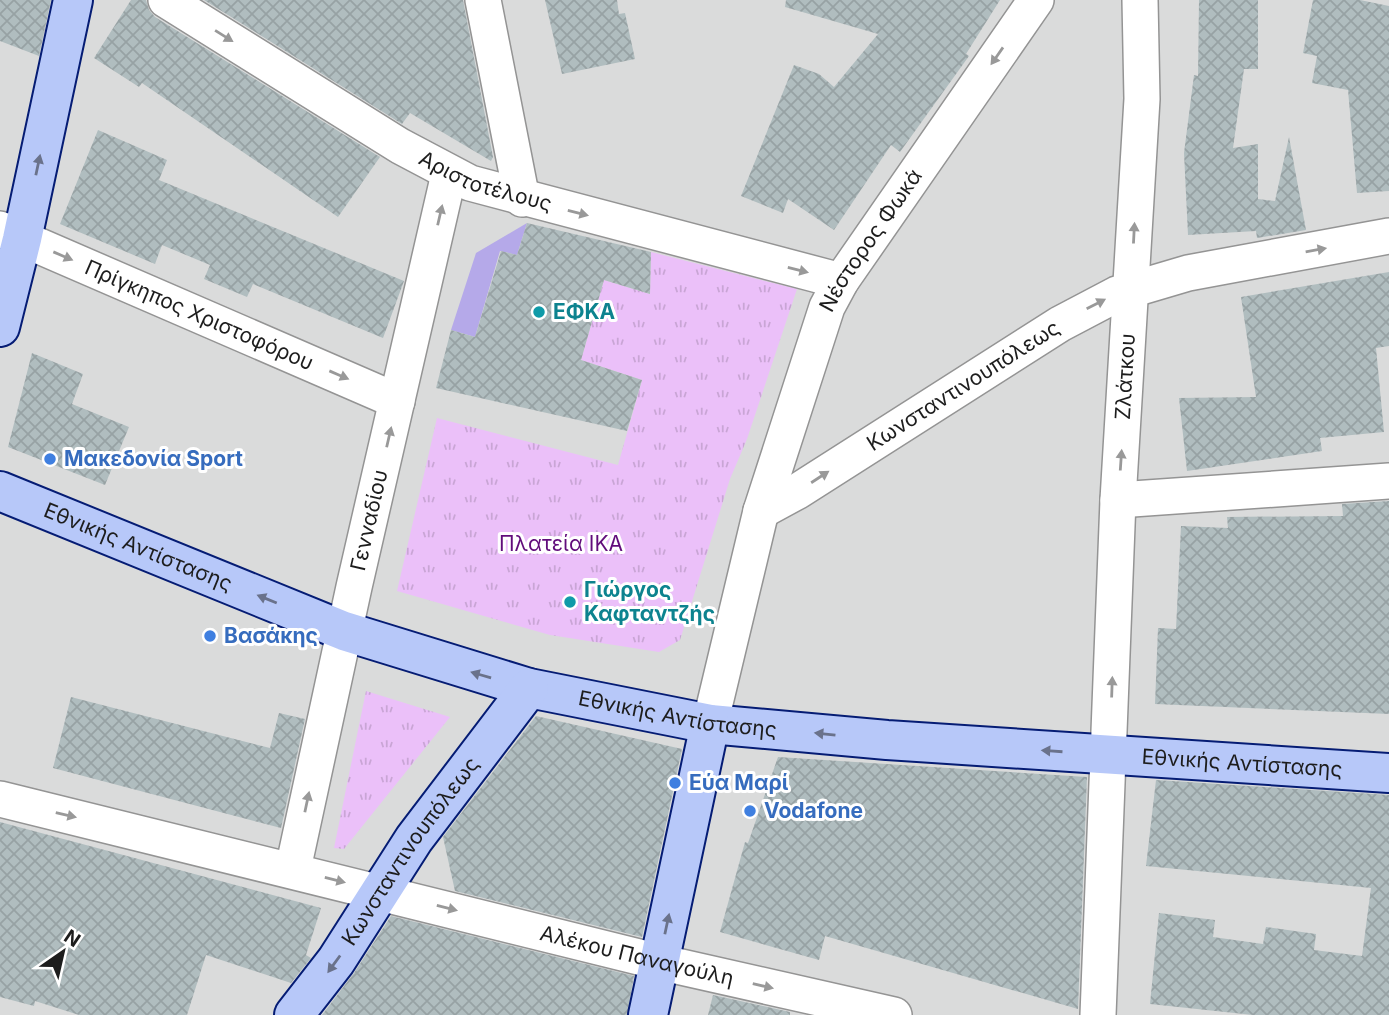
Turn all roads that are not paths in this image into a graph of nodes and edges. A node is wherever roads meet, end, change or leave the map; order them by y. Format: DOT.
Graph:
graph roads {
  1 [pos="73,0"];
  2 [pos="166,0"];
  3 [pos="482,0"];
  4 [pos="1036,0"];
  5 [pos="1140,0"];
  6 [pos="449,174"];
  7 [pos="522,199"];
  8 [pos="11,234"];
  9 [pos="1389,236"];
  10 [pos="841,281"];
  11 [pos="1131,289"];
  12 [pos="0,327"];
  13 [pos="397,401"];
  14 [pos="1389,481"];
  15 [pos="0,491"];
  16 [pos="1118,500"];
  17 [pos="761,511"];
  18 [pos="344,631"];
  19 [pos="529,688"];
  20 [pos="710,724"];
  21 [pos="1110,755"];
  22 [pos="1389,773"];
  23 [pos="0,799"];
  24 [pos="293,869"];
  25 [pos="381,891"];
  26 [pos="659,962"];
  27 [pos="294,1015"];
  28 [pos="648,1015"];
  29 [pos="894,1015"];
  30 [pos="1098,1015"];
  8 -- 1 [label="main road, one-way"];
  2 -- 6 [label="street, Αριστοτέλους, one-way"];
  3 -- 7 [label="street"];
  4 -- 10 [label="street, Νέστορος Φωκά, one-way"];
  11 -- 5 [label="street, Ζλάτκου, one-way"];
  6 -- 7 [label="street, Αριστοτέλους"];
  13 -- 6 [label="street, Γενναδίου, one-way"];
  7 -- 10 [label="street, Αριστοτέλους, one-way"];
  8 -- 12 [label="main road"];
  8 -- 13 [label="street, Πρίγκηπος Χριστοφόρου, one-way"];
  11 -- 9 [label="street, Κωνσταντινουπόλεως, one-way"];
  10 -- 17 [label="street, Νέστορος Φωκά"];
  16 -- 11 [label="street, Ζλάτκου, one-way"];
  17 -- 11 [label="street, Κωνσταντινουπόλεως, one-way"];
  18 -- 13 [label="street, Γενναδίου, one-way"];
  14 -- 16 [label="street"];
  18 -- 15 [label="main road, Εθνικής Αντίστασης, one-way"];
  21 -- 16 [label="street, Ζλάτκου, one-way"];
  17 -- 20 [label="street"];
  19 -- 18 [label="main road, Εθνικής Αντίστασης, one-way"];
  24 -- 18 [label="street, Γενναδίου, one-way"];
  19 -- 20 [label="main road, Εθνικής Αντίστασης"];
  19 -- 25 [label="main road, Κωνσταντινουπόλεως"];
  21 -- 20 [label="main road, Εθνικής Αντίστασης, one-way"];
  26 -- 20 [label="main road, one-way"];
  21 -- 22 [label="main road, Εθνικής Αντίστασης"];
  21 -- 30 [label="street, Ζλάτκου"];
  23 -- 24 [label="street, Αλέκου Παναγούλη, one-way"];
  24 -- 25 [label="street, Αλέκου Παναγούλη, one-way"];
  25 -- 26 [label="street, Αλέκου Παναγούλη, one-way"];
  25 -- 27 [label="main road, Κωνσταντινουπόλεως, one-way"];
  26 -- 28 [label="main road"];
  26 -- 29 [label="street, Αλέκου Παναγούλη, one-way"];
}
